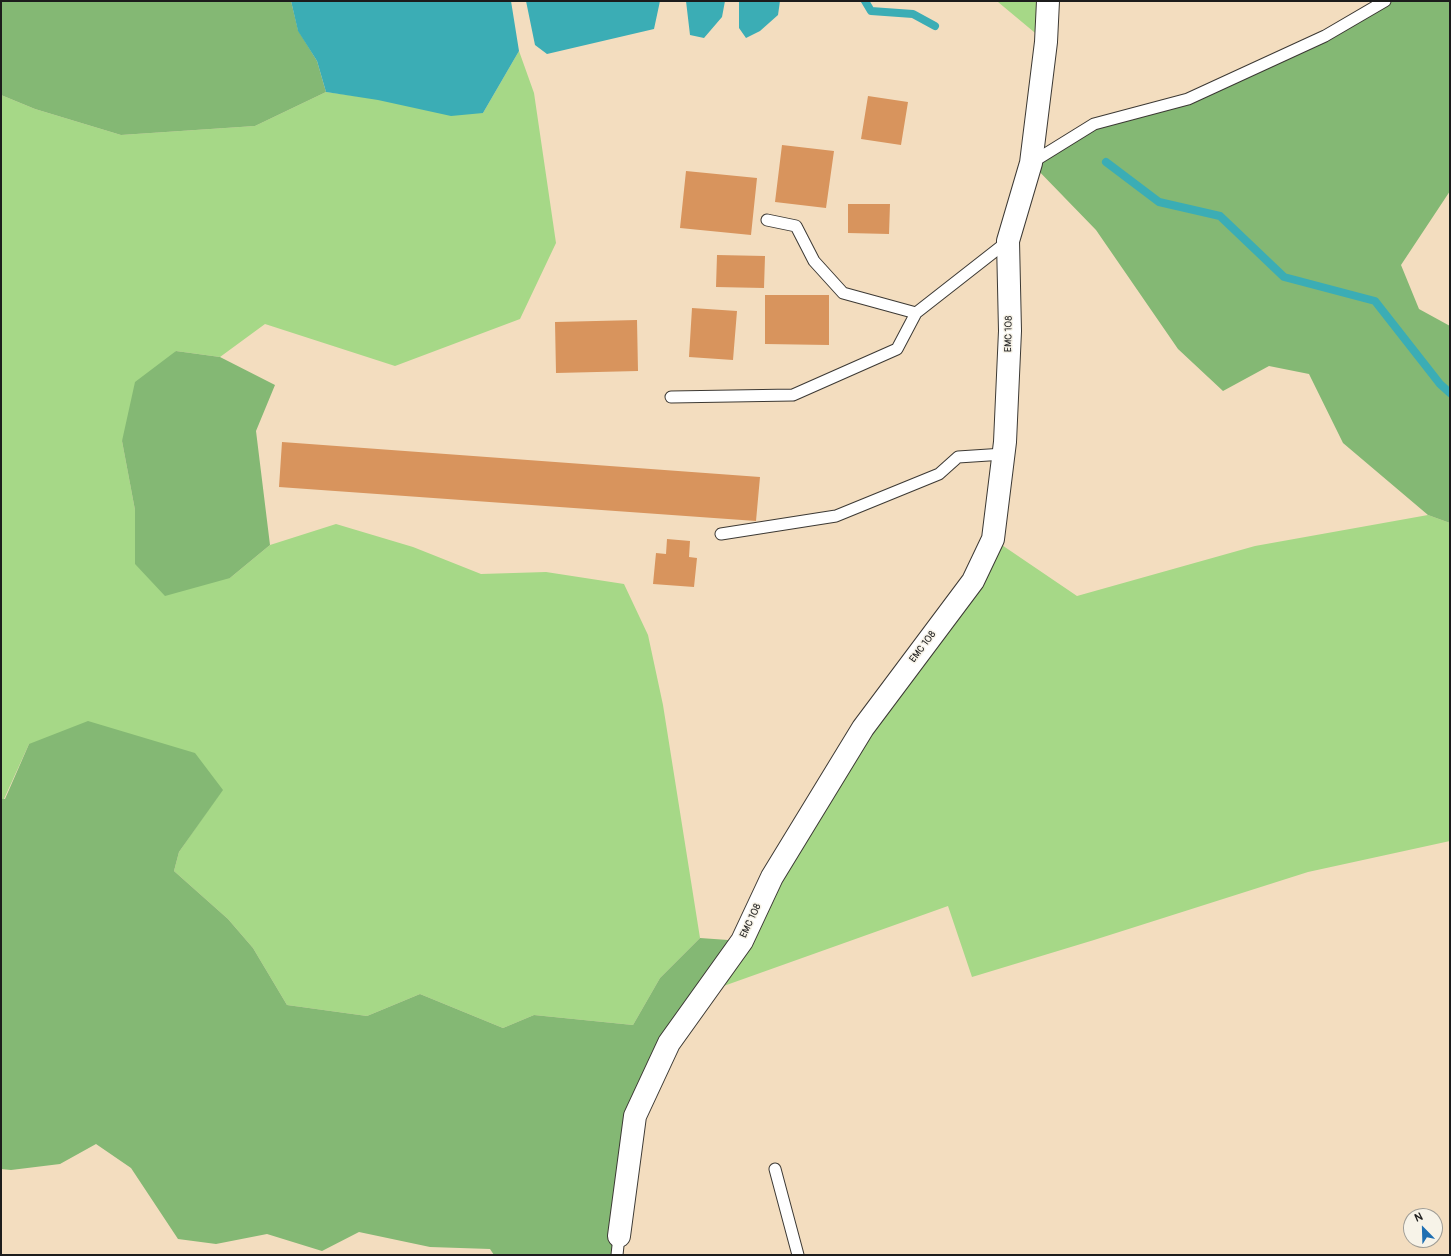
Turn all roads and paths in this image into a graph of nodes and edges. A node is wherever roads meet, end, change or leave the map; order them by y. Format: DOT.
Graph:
graph roads {
  1 [pos="1048,1"];
  2 [pos="1385,1"];
  3 [pos="1031,163"];
  4 [pos="767,220"];
  5 [pos="1008,241"];
  6 [pos="916,313"];
  7 [pos="671,397"];
  8 [pos="1004,454"];
  9 [pos="720,534"];
  10 [pos="775,1169"];
  11 [pos="618,1246"];
  12 [pos="798,1255"];
  1 -- 3 [label="street, EMC 108"];
  2 -- 3 [label="lane"];
  3 -- 5 [label="street, EMC 108"];
  4 -- 6 [label="lane"];
  5 -- 6 [label="lane"];
  5 -- 8 [label="street, EMC 108"];
  6 -- 7 [label="lane"];
  8 -- 9 [label="lane"];
  8 -- 11 [label="street, EMC 108"];
  10 -- 12 [label="lane"];
}
